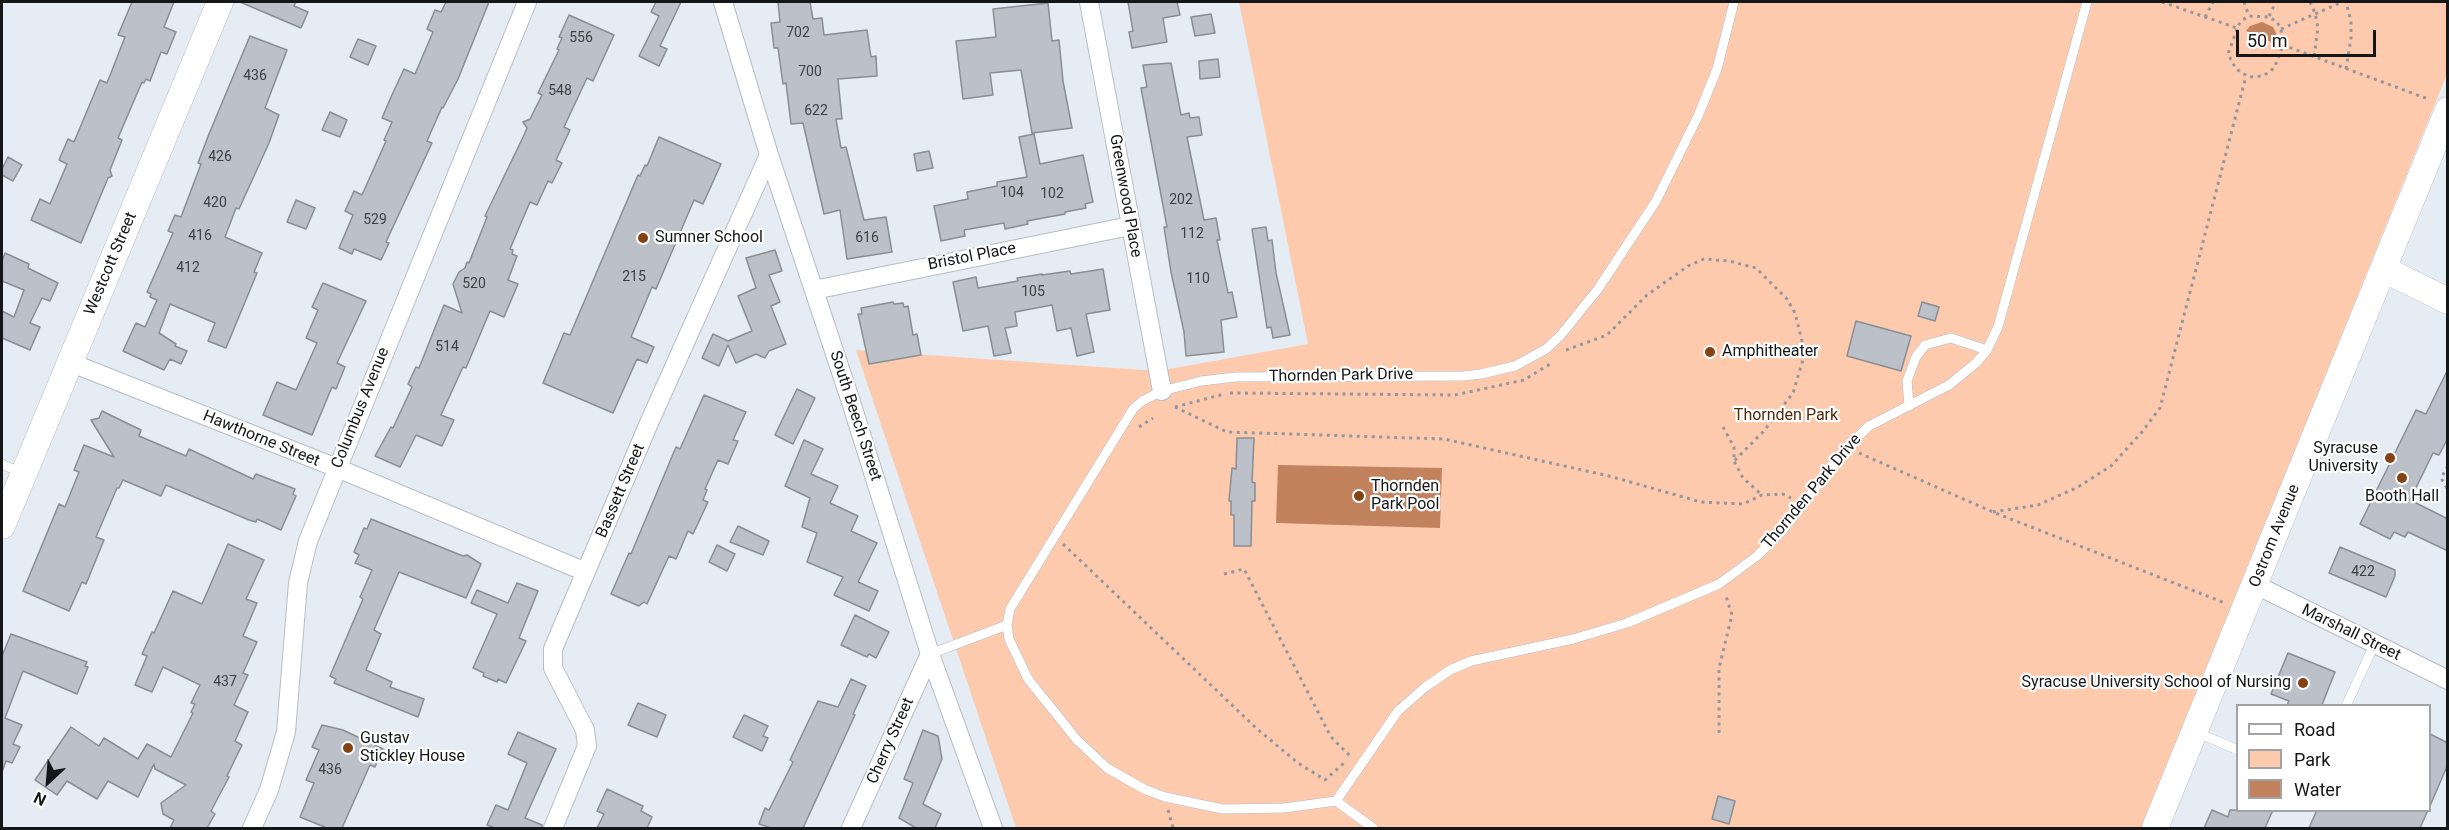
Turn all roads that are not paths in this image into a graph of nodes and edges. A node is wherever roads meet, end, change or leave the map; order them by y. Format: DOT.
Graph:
graph roads {
  1 [pos="220,2"];
  2 [pos="526,2"];
  3 [pos="723,2"];
  4 [pos="1089,2"];
  5 [pos="1734,2"];
  6 [pos="2087,2"];
  7 [pos="2442,106"];
  8 [pos="769,156"];
  9 [pos="1130,226"];
  10 [pos="2383,269"];
  11 [pos="814,290"];
  12 [pos="2448,301"];
  13 [pos="1987,350"];
  14 [pos="69,362"];
  15 [pos="1162,391"];
  16 [pos="1909,406"];
  17 [pos="336,468"];
  18 [pos="12,469"];
  19 [pos="2,526"];
  20 [pos="586,572"];
  21 [pos="2256,585"];
  22 [pos="1007,625"];
  23 [pos="2374,645"];
  24 [pos="930,654"];
  25 [pos="2448,680"];
  26 [pos="2346,704"];
  27 [pos="2194,731"];
  28 [pos="2236,749"];
  29 [pos="1336,801"];
  30 [pos="252,828"];
  31 [pos="553,828"];
  32 [pos="851,828"];
  33 [pos="993,828"];
  34 [pos="1373,828"];
  35 [pos="2155,828"];
  1 -- 14 [label="street, Westcott Street"];
  2 -- 17 [label="street, Columbus Avenue"];
  3 -- 8 [label="street, South Beech Street"];
  4 -- 9 [label="street, Greenwood Place"];
  5 -- 15 [label="lane, Thornden Park Drive"];
  6 -- 13 [label="lane, Thornden Park Drive"];
  7 -- 10 [label="street, Ostrom Avenue"];
  8 -- 11 [label="street, South Beech Street"];
  8 -- 20 [label="street, Bassett Street"];
  9 -- 11 [label="street, Bristol Place"];
  9 -- 15 [label="street, Greenwood Place"];
  10 -- 12 [label="street"];
  10 -- 21 [label="street, Ostrom Avenue"];
  11 -- 24 [label="street, South Beech Street"];
  13 -- 16 [label="lane, Thornden Park Drive"];
  13 -- 16 [label="lane"];
  14 -- 17 [label="street, Hawthorne Street"];
  14 -- 18 [label="street, Westcott Street"];
  15 -- 22 [label="lane, Thornden Park Drive"];
  16 -- 29 [label="lane, Thornden Park Drive"];
  17 -- 20 [label="street, Hawthorne Street"];
  17 -- 30 [label="street, Columbus Avenue"];
  18 -- 19 [label="street, Westcott Street"];
  20 -- 31 [label="street, Bassett Street"];
  21 -- 23 [label="street, Marshall Street"];
  21 -- 27 [label="street, Ostrom Avenue"];
  22 -- 24 [label="lane"];
  22 -- 29 [label="lane"];
  23 -- 25 [label="street, Marshall Street"];
  23 -- 26 [label="lane"];
  24 -- 32 [label="street, Cherry Street"];
  24 -- 33 [label="street, South Beech Street"];
  27 -- 28 [label="lane"];
  27 -- 35 [label="street, Ostrom Avenue"];
  29 -- 34 [label="lane"];
}
